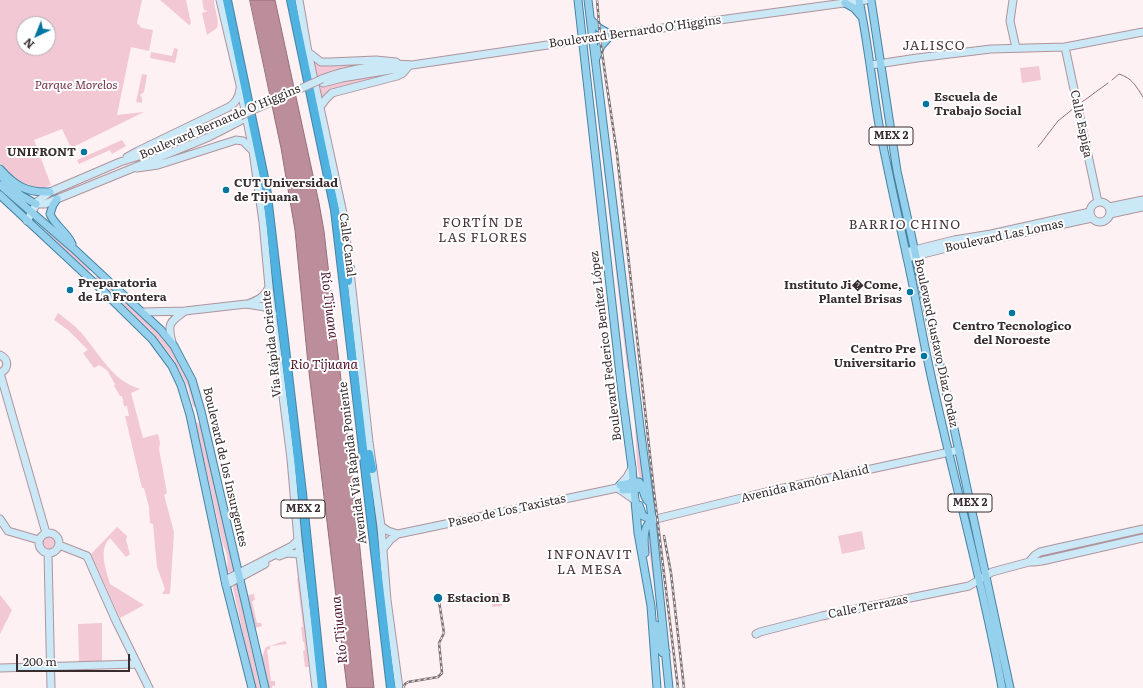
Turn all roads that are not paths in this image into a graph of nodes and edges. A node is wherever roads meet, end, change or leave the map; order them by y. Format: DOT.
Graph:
graph roads {
  1 [pos="220,0"];
  2 [pos="227,0"];
  3 [pos="291,0"];
  4 [pos="298,0"];
  5 [pos="578,0"];
  6 [pos="588,0"];
  7 [pos="862,0"];
  8 [pos="871,0"];
  9 [pos="1013,0"];
  10 [pos="845,2"];
  11 [pos="590,20"];
  12 [pos="864,22"];
  13 [pos="1143,32"];
  14 [pos="611,35"];
  15 [pos="593,38"];
  16 [pos="582,40"];
  17 [pos="1065,47"];
  18 [pos="1016,48"];
  19 [pos="308,52"];
  20 [pos="596,58"];
  21 [pos="883,63"];
  22 [pos="871,65"];
  23 [pos="408,66"];
  24 [pos="240,85"];
  25 [pos="320,107"];
  26 [pos="241,118"];
  27 [pos="253,151"];
  28 [pos="120,162"];
  29 [pos="0,169"];
  30 [pos="127,170"];
  31 [pos="0,176"];
  32 [pos="0,185"];
  33 [pos="50,192"];
  34 [pos="0,195"];
  35 [pos="57,199"];
  36 [pos="1143,200"];
  37 [pos="1098,202"];
  38 [pos="36,204"];
  39 [pos="1143,207"];
  40 [pos="1109,211"];
  41 [pos="31,212"];
  42 [pos="1091,215"];
  43 [pos="27,221"];
  44 [pos="265,239"];
  45 [pos="73,248"];
  46 [pos="915,252"];
  47 [pos="906,255"];
  48 [pos="350,268"];
  49 [pos="88,277"];
  50 [pos="114,285"];
  51 [pos="269,287"];
  52 [pos="246,304"];
  53 [pos="185,311"];
  54 [pos="143,312"];
  55 [pos="273,314"];
  56 [pos="282,331"];
  57 [pos="172,342"];
  58 [pos="352,350"];
  59 [pos="0,355"];
  60 [pos="0,373"];
  61 [pos="289,394"];
  62 [pos="360,413"];
  63 [pos="626,426"];
  64 [pos="640,427"];
  65 [pos="629,450"];
  66 [pos="958,450"];
  67 [pos="948,452"];
  68 [pos="290,459"];
  69 [pos="632,468"];
  70 [pos="372,469"];
  71 [pos="635,485"];
  72 [pos="620,488"];
  73 [pos="635,500"];
  74 [pos="650,504"];
  75 [pos="0,519"];
  76 [pos="652,520"];
  77 [pos="381,526"];
  78 [pos="1143,529"];
  79 [pos="46,533"];
  80 [pos="398,534"];
  81 [pos="1143,538"];
  82 [pos="39,540"];
  83 [pos="298,540"];
  84 [pos="59,545"];
  85 [pos="383,549"];
  86 [pos="48,553"];
  87 [pos="300,554"];
  88 [pos="1028,562"];
  89 [pos="644,565"];
  90 [pos="239,575"];
  91 [pos="986,575"];
  92 [pos="979,580"];
  93 [pos="226,582"];
  94 [pos="649,597"];
  95 [pos="388,606"];
  96 [pos="309,622"];
  97 [pos="756,634"];
  98 [pos="666,652"];
  99 [pos="388,660"];
  100 [pos="137,664"];
  101 [pos="50,666"];
  102 [pos="0,668"];
  103 [pos="51,688"];
  104 [pos="149,688"];
  105 [pos="252,688"];
  106 [pos="265,688"];
  107 [pos="319,688"];
  108 [pos="391,688"];
  109 [pos="399,688"];
  110 [pos="657,688"];
  111 [pos="669,688"];
  112 [pos="1002,688"];
  113 [pos="1010,688"];
  1 -- 24 [label="main road"];
  2 -- 56 [label="highway, Vía Rápida Oriente / MEX 2"];
  3 -- 58 [label="highway, Avenida Vía Rápida Poniente"];
  4 -- 19 [label="main road, Calle Canal"];
  5 -- 16 [label="main road, Boulevard Federico Benítez López"];
  6 -- 11 [label="main road, Boulevard Federico Benítez López"];
  7 -- 10 [label="main road, Boulevard Bernardo O'Higgins"];
  7 -- 12 [label="main road, Boulevard Gustavo Díaz Ordaz / MEX 2"];
  8 -- 21 [label="main road, Boulevard Gustavo Díaz Ordaz / MEX 2"];
  9 -- 18 [label="main road"];
  10 -- 12 [label="main road"];
  10 -- 14 [label="main road, Boulevard Bernardo O'Higgins"];
  11 -- 14 [label="main road"];
  11 -- 15 [label="main road, Boulevard Federico Benítez López"];
  12 -- 22 [label="main road, Boulevard Gustavo Díaz Ordaz / MEX 2"];
  13 -- 17 [label="main road"];
  14 -- 15 [label="main road, Boulevard Bernardo O'Higgins"];
  14 -- 20 [label="main road"];
  15 -- 16 [label="main road, Boulevard Bernardo O'Higgins"];
  15 -- 20 [label="main road, Boulevard Federico Benítez López"];
  16 -- 23 [label="main road, Boulevard Bernardo O'Higgins"];
  16 -- 63 [label="main road, Boulevard Federico Benítez López"];
  17 -- 18 [label="main road"];
  17 -- 37 [label="main road, Calle Espiga"];
  18 -- 21 [label="main road"];
  19 -- 23 [label="main road"];
  19 -- 25 [label="main road, Calle Canal"];
  20 -- 64 [label="main road, Boulevard Federico Benítez López"];
  21 -- 22 [label="main road"];
  21 -- 46 [label="main road, Boulevard Gustavo Díaz Ordaz / MEX 2"];
  22 -- 47 [label="main road, Boulevard Gustavo Díaz Ordaz / MEX 2"];
  23 -- 25 [label="main road"];
  23 -- 26 [label="main road, Boulevard Bernardo O'Higgins, bridge"];
  24 -- 27 [label="main road"];
  24 -- 28 [label="main road"];
  25 -- 48 [label="main road, Calle Canal"];
  26 -- 28 [label="main road, Boulevard Bernardo O'Higgins"];
  26 -- 30 [label="main road, Boulevard Bernardo O'Higgins"];
  27 -- 30 [label="main road"];
  27 -- 44 [label="main road"];
  28 -- 33 [label="main road, Boulevard Bernardo O'Higgins"];
  29 -- 33 [label="main road"];
  30 -- 35 [label="main road, Boulevard Bernardo O'Higgins"];
  31 -- 38 [label="main road"];
  32 -- 41 [label="main road, Boulevard de los Insurgentes"];
  33 -- 38 [label="main road, Boulevard Bernardo O'Higgins"];
  34 -- 43 [label="main road, Boulevard de los Insurgentes"];
  35 -- 38 [label="main road, Boulevard Bernardo O'Higgins"];
  35 -- 45 [label="main road"];
  36 -- 40 [label="main road"];
  37 -- 40 [label="main road"];
  37 -- 42 [label="main road"];
  38 -- 41 [label="main road, Boulevard Bernardo O'Higgins"];
  39 -- 40 [label="main road"];
  40 -- 42 [label="main road"];
  41 -- 43 [label="main road, Boulevard Bernardo O'Higgins"];
  41 -- 45 [label="main road, Boulevard de los Insurgentes"];
  42 -- 46 [label="main road, Boulevard Las Lomas"];
  43 -- 49 [label="main road, Boulevard de los Insurgentes"];
  44 -- 51 [label="main road"];
  44 -- 56 [label="highway"];
  45 -- 50 [label="main road, Boulevard de los Insurgentes"];
  46 -- 47 [label="main road, Boulevard Las Lomas"];
  46 -- 66 [label="main road, Boulevard Gustavo Díaz Ordaz / MEX 2"];
  47 -- 67 [label="main road, Boulevard Gustavo Díaz Ordaz / MEX 2"];
  48 -- 58 [label="highway"];
  48 -- 70 [label="main road, Calle Canal"];
  49 -- 50 [label="main road"];
  49 -- 93 [label="main road, Boulevard de los Insurgentes"];
  50 -- 54 [label="main road, Boulevard de los Insurgentes"];
  51 -- 52 [label="main road"];
  51 -- 55 [label="main road"];
  52 -- 53 [label="main road"];
  52 -- 55 [label="main road"];
  53 -- 54 [label="main road"];
  53 -- 57 [label="main road"];
  54 -- 57 [label="main road, Boulevard de los Insurgentes"];
  55 -- 68 [label="main road"];
  56 -- 61 [label="highway, Vía Rápida Oriente / MEX 2"];
  57 -- 90 [label="main road, Boulevard de los Insurgentes"];
  58 -- 62 [label="highway, Avenida Vía Rápida Poniente"];
  59 -- 60 [label="main road"];
  60 -- 79 [label="main road"];
  61 -- 68 [label="highway"];
  61 -- 107 [label="highway, Vía Rápida Oriente / MEX 2"];
  62 -- 70 [label="highway"];
  62 -- 99 [label="highway, Avenida Vía Rápida Poniente"];
  63 -- 64 [label="main road"];
  63 -- 65 [label="main road, Boulevard Federico Benítez López"];
  64 -- 74 [label="main road, Boulevard Federico Benítez López"];
  65 -- 69 [label="main road, Boulevard Federico Benítez López"];
  65 -- 71 [label="main road"];
  66 -- 67 [label="main road, Avenida Ramón Alanid"];
  66 -- 91 [label="main road, Boulevard Gustavo Díaz Ordaz / MEX 2"];
  67 -- 76 [label="main road, Avenida Ramón Alanid"];
  67 -- 92 [label="main road, Boulevard Gustavo Díaz Ordaz / MEX 2"];
  68 -- 83 [label="main road"];
  69 -- 71 [label="main road, Boulevard Federico Benítez López"];
  69 -- 72 [label="main road"];
  70 -- 77 [label="main road, Avenida Vía Rápida Poniente"];
  71 -- 72 [label="main road"];
  71 -- 73 [label="main road, Boulevard Federico Benítez López"];
  71 -- 74 [label="main road"];
  71 -- 76 [label="main road"];
  72 -- 73 [label="main road"];
  72 -- 80 [label="main road, Paseo de Los Taxistas"];
  73 -- 89 [label="main road, Boulevard Federico Benítez López"];
  74 -- 76 [label="main road, Boulevard Federico Benítez López"];
  75 -- 82 [label="main road"];
  76 -- 89 [label="main road"];
  76 -- 98 [label="main road, Boulevard Federico Benítez López"];
  77 -- 80 [label="main road"];
  77 -- 85 [label="main road, Avenida Vía Rápida Poniente"];
  78 -- 88 [label="main road"];
  79 -- 82 [label="main road"];
  79 -- 84 [label="main road"];
  80 -- 85 [label="main road"];
  81 -- 88 [label="main road"];
  82 -- 86 [label="main road"];
  83 -- 87 [label="main road"];
  83 -- 90 [label="main road"];
  84 -- 86 [label="main road"];
  84 -- 100 [label="main road"];
  85 -- 95 [label="main road, Avenida Vía Rápida Poniente"];
  86 -- 101 [label="main road"];
  87 -- 90 [label="main road"];
  87 -- 96 [label="main road"];
  88 -- 91 [label="main road, Calle Terrazas"];
  89 -- 94 [label="main road, Boulevard Federico Benítez López"];
  90 -- 93 [label="main road"];
  90 -- 106 [label="main road, Boulevard de los Insurgentes"];
  91 -- 92 [label="main road, Calle Terrazas"];
  91 -- 113 [label="main road, Boulevard Gustavo Díaz Ordaz / MEX 2"];
  92 -- 97 [label="main road, Calle Terrazas"];
  92 -- 112 [label="main road, Boulevard Gustavo Díaz Ordaz / MEX 2"];
  93 -- 105 [label="main road, Boulevard de los Insurgentes"];
  94 -- 98 [label="main road"];
  94 -- 110 [label="main road, Boulevard Federico Benítez López"];
  95 -- 99 [label="highway"];
  95 -- 109 [label="main road, Avenida Vía Rápida Poniente"];
  96 -- 107 [label="highway"];
  98 -- 111 [label="main road, Boulevard Federico Benítez López"];
  99 -- 108 [label="highway, Avenida Vía Rápida Poniente"];
  100 -- 101 [label="main road"];
  100 -- 104 [label="main road"];
  101 -- 102 [label="main road"];
  101 -- 103 [label="main road"];
}
